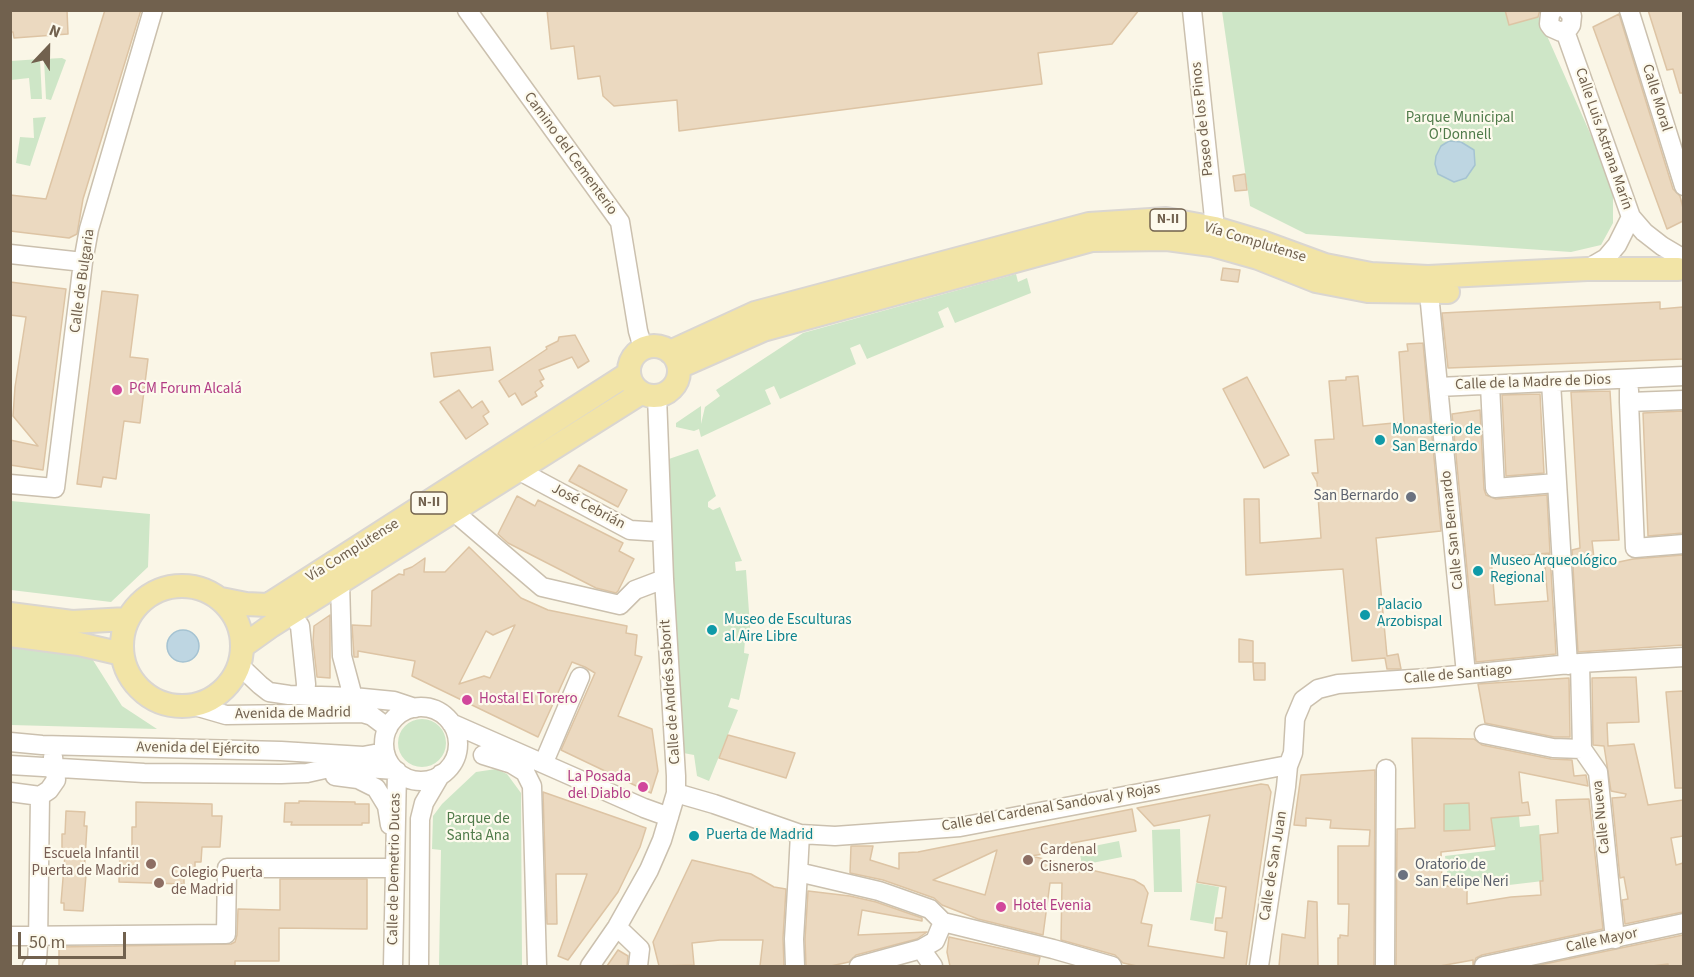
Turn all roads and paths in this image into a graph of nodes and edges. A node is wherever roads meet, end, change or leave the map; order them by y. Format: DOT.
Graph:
graph roads {
  1 [pos="153,10"];
  2 [pos="467,10"];
  3 [pos="1192,10"];
  4 [pos="1629,10"];
  5 [pos="1566,15"];
  6 [pos="1683,186"];
  7 [pos="1631,217"];
  8 [pos="1215,228"];
  9 [pos="10,254"];
  10 [pos="83,262"];
  11 [pos="1587,269"];
  12 [pos="1682,270"];
  13 [pos="1429,293"];
  14 [pos="643,348"];
  15 [pos="675,359"];
  16 [pos="628,374"];
  17 [pos="1683,376"];
  18 [pos="1629,380"];
  19 [pos="1551,382"];
  20 [pos="1490,385"];
  21 [pos="1438,387"];
  22 [pos="649,394"];
  23 [pos="1683,400"];
  24 [pos="1629,402"];
  25 [pos="518,470"];
  26 [pos="1556,483"];
  27 [pos="10,484"];
  28 [pos="453,511"];
  29 [pos="662,531"];
  30 [pos="1683,544"];
  31 [pos="664,579"];
  32 [pos="340,582"];
  33 [pos="221,599"];
  34 [pos="291,613"];
  35 [pos="10,614"];
  36 [pos="127,619"];
  37 [pos="10,635"];
  38 [pos="122,654"];
  39 [pos="241,656"];
  40 [pos="1683,657"];
  41 [pos="1574,664"];
  42 [pos="1466,674"];
  43 [pos="580,677"];
  44 [pos="305,695"];
  45 [pos="353,697"];
  46 [pos="195,706"];
  47 [pos="415,708"];
  48 [pos="451,723"];
  49 [pos="388,728"];
  50 [pos="1484,734"];
  51 [pos="10,742"];
  52 [pos="42,745"];
  53 [pos="1582,749"];
  54 [pos="385,752"];
  55 [pos="483,755"];
  56 [pos="536,759"];
  57 [pos="10,765"];
  58 [pos="1288,765"];
  59 [pos="56,768"];
  60 [pos="447,769"];
  61 [pos="1386,769"];
  62 [pos="396,771"];
  63 [pos="307,772"];
  64 [pos="10,792"];
  65 [pos="676,793"];
  66 [pos="39,796"];
  67 [pos="669,817"];
  68 [pos="800,834"];
  69 [pos="395,861"];
  70 [pos="798,872"];
  71 [pos="943,922"];
  72 [pos="1683,922"];
  73 [pos="617,927"];
  74 [pos="10,936"];
  75 [pos="38,936"];
  76 [pos="1614,939"];
  77 [pos="928,945"];
  78 [pos="1053,958"];
  79 [pos="32,966"];
  80 [pos="393,966"];
  81 [pos="419,966"];
  82 [pos="537,966"];
  83 [pos="590,966"];
  84 [pos="638,966"];
  85 [pos="795,966"];
  86 [pos="859,966"];
  87 [pos="933,966"];
  88 [pos="1112,966"];
  89 [pos="1259,966"];
  90 [pos="1384,966"];
  91 [pos="1484,966"];
  1 -- 10 [label="street, Calle de Bulgaria"];
  2 -- 14 [label="street, Camino del Cementerio"];
  3 -- 8 [label="street, Paseo de los Pinos"];
  4 -- 6 [label="street, Calle Moral"];
  5 -- 7 [label="street, Calle Luis Astrana Marín"];
  7 -- 11 [label="street"];
  7 -- 12 [label="street, Calle Luis Astrana Marín"];
  8 -- 11 [label="main road, Vía Complutense / N-II"];
  8 -- 15 [label="main road, Vía Complutense / N-II"];
  9 -- 10 [label="street"];
  10 -- 27 [label="street, Calle de Bulgaria"];
  11 -- 12 [label="main road, Vía Complutense / N-II"];
  12 -- 13 [label="main road, Vía Complutense / N-II"];
  13 -- 15 [label="main road, Vía Complutense / N-II"];
  13 -- 21 [label="street, Calle San Bernardo"];
  14 -- 15 [label="main road"];
  14 -- 16 [label="main road, N-II"];
  15 -- 22 [label="main road, N-II"];
  16 -- 22 [label="main road"];
  16 -- 33 [label="main road, Vía Complutense / N-II"];
  17 -- 18 [label="street, Calle de la Madre de Dios"];
  18 -- 19 [label="street, Calle de la Madre de Dios"];
  18 -- 24 [label="street, Calle de la Madre de Dios"];
  19 -- 20 [label="street, Calle de la Madre de Dios"];
  19 -- 26 [label="street"];
  20 -- 21 [label="street, Calle de la Madre de Dios"];
  20 -- 26 [label="street"];
  21 -- 42 [label="street, Calle San Bernardo"];
  22 -- 25 [label="main road, Vía Complutense / N-II"];
  22 -- 29 [label="street, Calle de Andrés Saborit"];
  23 -- 24 [label="street, Calle de la Madre de Dios"];
  24 -- 30 [label="street"];
  25 -- 28 [label="main road, Vía Complutense / N-II"];
  25 -- 29 [label="street, José Cebrián"];
  26 -- 41 [label="street"];
  28 -- 31 [label="street"];
  28 -- 32 [label="main road, Vía Complutense / N-II"];
  29 -- 31 [label="street, Calle de Andrés Saborit"];
  31 -- 65 [label="street, Calle de Andrés Saborit"];
  32 -- 34 [label="main road, Vía Complutense / N-II"];
  32 -- 45 [label="street"];
  33 -- 36 [label="main road, N-II"];
  33 -- 39 [label="main road"];
  34 -- 39 [label="main road, Vía Complutense / N-II"];
  34 -- 44 [label="street"];
  35 -- 36 [label="main road"];
  36 -- 38 [label="main road"];
  37 -- 38 [label="main road"];
  38 -- 46 [label="main road"];
  39 -- 44 [label="street, Avenida de Madrid"];
  39 -- 46 [label="main road, N-II"];
  40 -- 41 [label="street, Calle de Santiago"];
  41 -- 42 [label="street, Calle de Santiago"];
  41 -- 53 [label="street"];
  42 -- 58 [label="street, Calle de Santiago"];
  43 -- 56 [label="street"];
  44 -- 45 [label="street, Avenida de Madrid"];
  45 -- 47 [label="street, Avenida de Madrid"];
  46 -- 49 [label="street, Avenida de Madrid"];
  47 -- 48 [label="street"];
  47 -- 49 [label="street"];
  48 -- 56 [label="street"];
  48 -- 60 [label="street"];
  49 -- 54 [label="street"];
  50 -- 53 [label="street"];
  51 -- 52 [label="street, Avenida del Ejército"];
  52 -- 54 [label="street, Avenida del Ejército"];
  52 -- 59 [label="street"];
  53 -- 76 [label="street, Calle Nueva"];
  54 -- 62 [label="street"];
  55 -- 56 [label="street"];
  55 -- 60 [label="street"];
  55 -- 82 [label="street"];
  56 -- 67 [label="street"];
  57 -- 59 [label="street, Avenida del Ejército"];
  58 -- 68 [label="street, Calle del Cardenal Sandoval y Rojas"];
  58 -- 89 [label="street, Calle de San Juan"];
  59 -- 63 [label="street, Avenida del Ejército"];
  59 -- 66 [label="street"];
  60 -- 62 [label="street"];
  60 -- 81 [label="street, Calle de Demetrio Ducas"];
  61 -- 90 [label="street"];
  62 -- 63 [label="street, Avenida del Ejército"];
  62 -- 69 [label="street, Calle de Demetrio Ducas"];
  63 -- 69 [label="street, Avenida del Ejército"];
  64 -- 66 [label="street"];
  65 -- 67 [label="street, Calle de Andrés Saborit"];
  65 -- 68 [label="street, Calle del Cardenal Sandoval y Rojas"];
  66 -- 75 [label="street"];
  67 -- 73 [label="street, Calle de Andrés Saborit"];
  68 -- 70 [label="street"];
  69 -- 75 [label="street"];
  69 -- 80 [label="street, Calle de Demetrio Ducas"];
  70 -- 71 [label="street"];
  70 -- 85 [label="street"];
  71 -- 77 [label="street"];
  71 -- 78 [label="street"];
  72 -- 76 [label="street, Calle Mayor"];
  73 -- 83 [label="street, Calle de Andrés Saborit"];
  73 -- 84 [label="street"];
  74 -- 75 [label="street"];
  75 -- 79 [label="street"];
  76 -- 91 [label="street, Calle Mayor"];
  77 -- 86 [label="street"];
  77 -- 87 [label="street"];
  78 -- 88 [label="street"];
}
